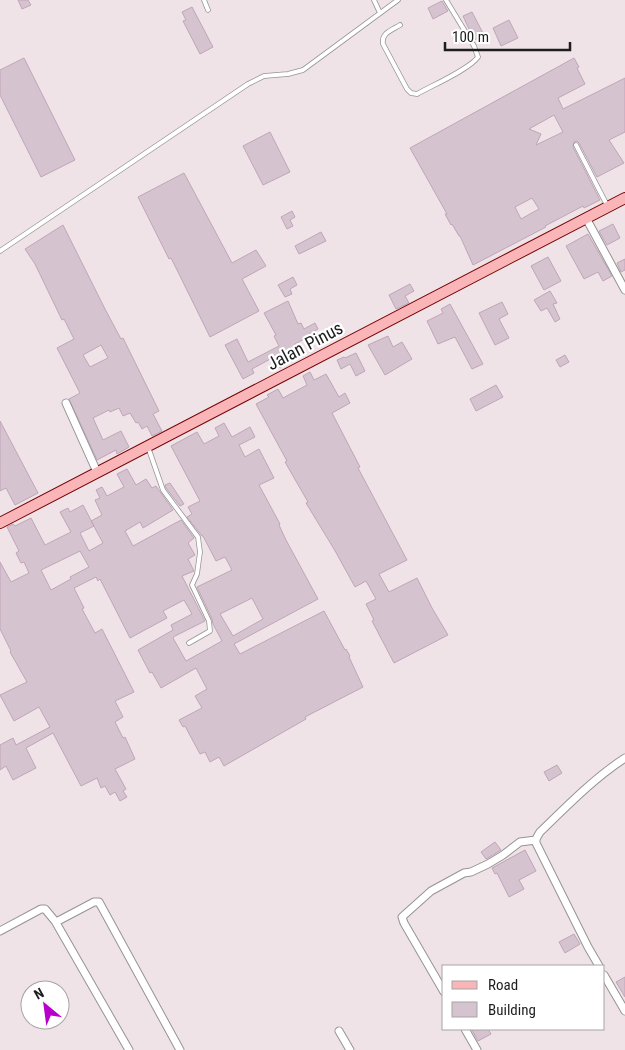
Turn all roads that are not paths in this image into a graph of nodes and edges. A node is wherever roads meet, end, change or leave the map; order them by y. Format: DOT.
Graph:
graph roads {
  1 [pos="204,0"];
  2 [pos="374,0"];
  3 [pos="398,0"];
  4 [pos="446,0"];
  5 [pos="208,10"];
  6 [pos="380,12"];
  7 [pos="400,25"];
  8 [pos="576,145"];
  9 [pos="625,198"];
  10 [pos="608,207"];
  11 [pos="586,218"];
  12 [pos="0,251"];
  13 [pos="625,290"];
  14 [pos="66,404"];
  15 [pos="148,447"];
  16 [pos="98,472"];
  17 [pos="0,523"];
  18 [pos="189,643"];
  19 [pos="625,758"];
  20 [pos="536,840"];
  21 [pos="55,921"];
  22 [pos="0,931"];
  23 [pos="598,965"];
  24 [pos="605,977"];
  25 [pos="442,989"];
  26 [pos="625,1011"];
  27 [pos="466,1030"];
  28 [pos="339,1031"];
  29 [pos="129,1050"];
  30 [pos="180,1050"];
  31 [pos="350,1050"];
  32 [pos="477,1050"];
  1 -- 5 [label="lane"];
  2 -- 6 [label="lane"];
  3 -- 6 [label="lane"];
  4 -- 7 [label="lane"];
  6 -- 12 [label="lane"];
  8 -- 10 [label="lane"];
  9 -- 10 [label="street, Jalan Pinus"];
  10 -- 11 [label="street, Jalan Pinus"];
  11 -- 13 [label="street"];
  11 -- 15 [label="street, Jalan Pinus"];
  14 -- 16 [label="street"];
  15 -- 16 [label="street, Jalan Pinus"];
  15 -- 18 [label="lane"];
  16 -- 17 [label="street, Jalan Pinus"];
  19 -- 20 [label="street"];
  20 -- 23 [label="street"];
  20 -- 25 [label="street"];
  21 -- 22 [label="street"];
  21 -- 29 [label="street"];
  21 -- 30 [label="street"];
  24 -- 26 [label="street"];
  27 -- 32 [label="street"];
  28 -- 31 [label="street"];
}
